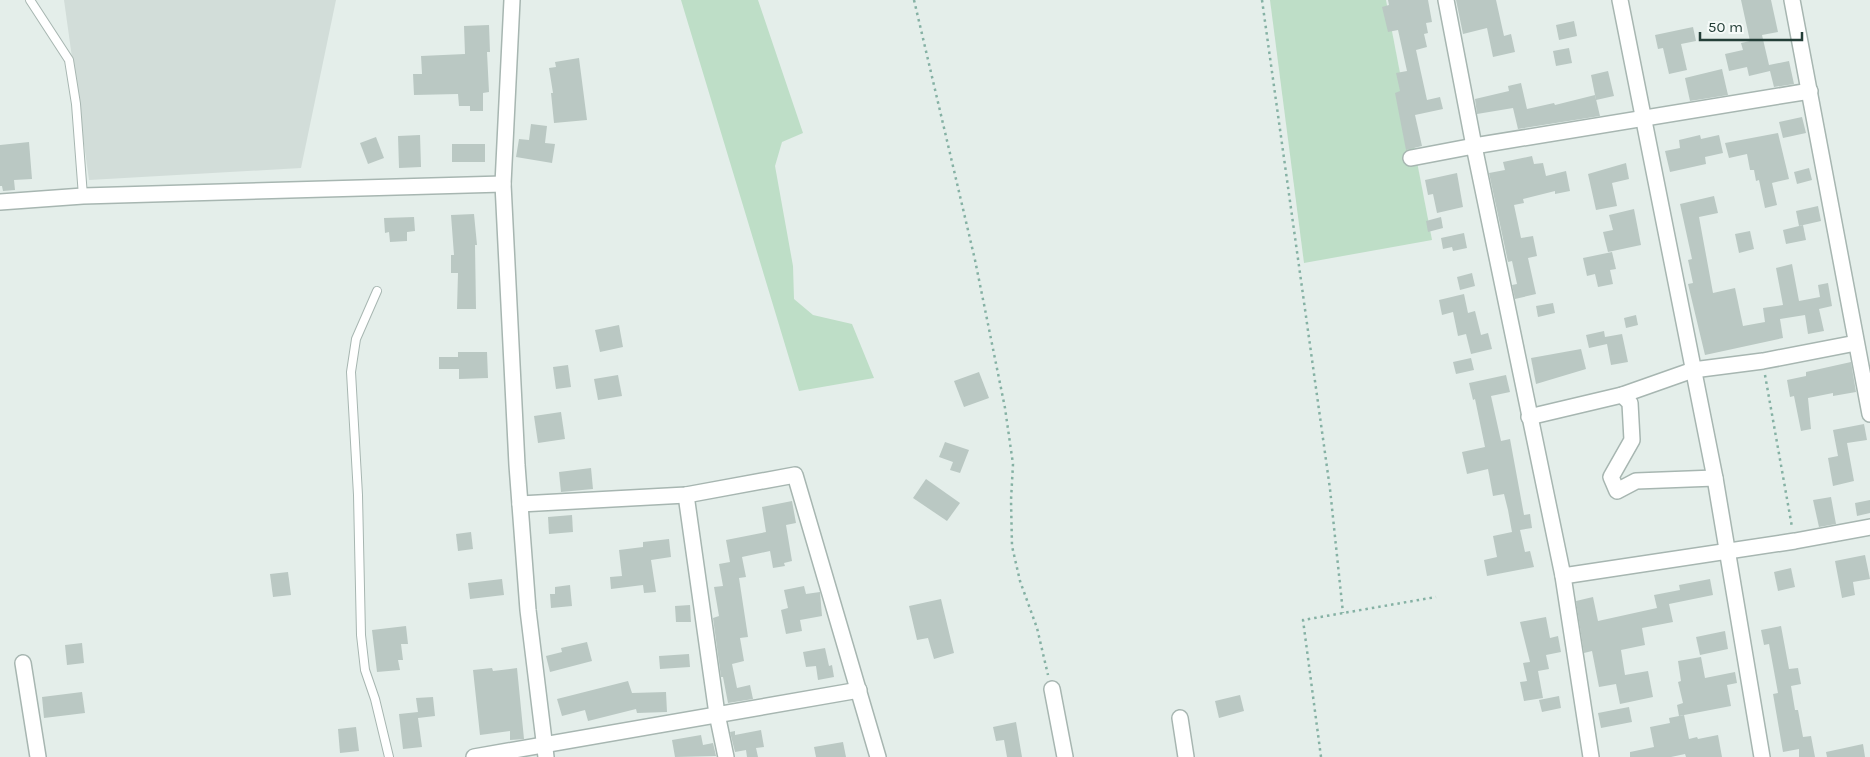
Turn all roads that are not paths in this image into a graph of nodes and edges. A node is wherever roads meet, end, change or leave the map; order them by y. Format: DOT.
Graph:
graph roads {
  1 [pos="30,0"];
  2 [pos="512,0"];
  3 [pos="1446,0"];
  4 [pos="1620,0"];
  5 [pos="1792,0"];
  6 [pos="1810,91"];
  7 [pos="1643,120"];
  8 [pos="1474,146"];
  9 [pos="1411,158"];
  10 [pos="503,184"];
  11 [pos="83,196"];
  12 [pos="0,202"];
  13 [pos="377,291"];
  14 [pos="1856,343"];
  15 [pos="1693,370"];
  16 [pos="1622,395"];
  17 [pos="1870,414"];
  18 [pos="1530,417"];
  19 [pos="1715,478"];
  20 [pos="686,495"];
  21 [pos="520,504"];
  22 [pos="1870,527"];
  23 [pos="1726,552"];
  24 [pos="1562,576"];
  25 [pos="23,663"];
  26 [pos="1052,689"];
  27 [pos="859,690"];
  28 [pos="717,714"];
  29 [pos="1180,718"];
  30 [pos="545,751"];
  31 [pos="38,757"];
  32 [pos="389,757"];
  33 [pos="474,757"];
  34 [pos="726,757"];
  35 [pos="878,757"];
  36 [pos="1065,757"];
  37 [pos="1186,757"];
  38 [pos="1591,757"];
  39 [pos="1762,757"];
  1 -- 11 [label="lane"];
  2 -- 10 [label="street"];
  3 -- 8 [label="street"];
  4 -- 7 [label="street"];
  5 -- 6 [label="street"];
  6 -- 7 [label="street"];
  6 -- 14 [label="street"];
  7 -- 8 [label="street"];
  7 -- 15 [label="street"];
  8 -- 9 [label="street"];
  8 -- 18 [label="street"];
  10 -- 11 [label="street"];
  10 -- 21 [label="street"];
  11 -- 12 [label="street"];
  13 -- 32 [label="lane"];
  14 -- 15 [label="street"];
  14 -- 17 [label="street"];
  15 -- 16 [label="street"];
  15 -- 19 [label="street"];
  16 -- 18 [label="street"];
  16 -- 19 [label="street"];
  18 -- 24 [label="street"];
  19 -- 23 [label="street"];
  20 -- 21 [label="street"];
  20 -- 27 [label="street"];
  20 -- 28 [label="street"];
  21 -- 30 [label="street"];
  22 -- 23 [label="street"];
  23 -- 24 [label="street"];
  23 -- 39 [label="street"];
  24 -- 38 [label="street"];
  25 -- 31 [label="street"];
  26 -- 36 [label="street"];
  27 -- 28 [label="street"];
  27 -- 35 [label="street"];
  28 -- 30 [label="street"];
  28 -- 34 [label="street"];
  29 -- 37 [label="street"];
  30 -- 33 [label="street"];
}
